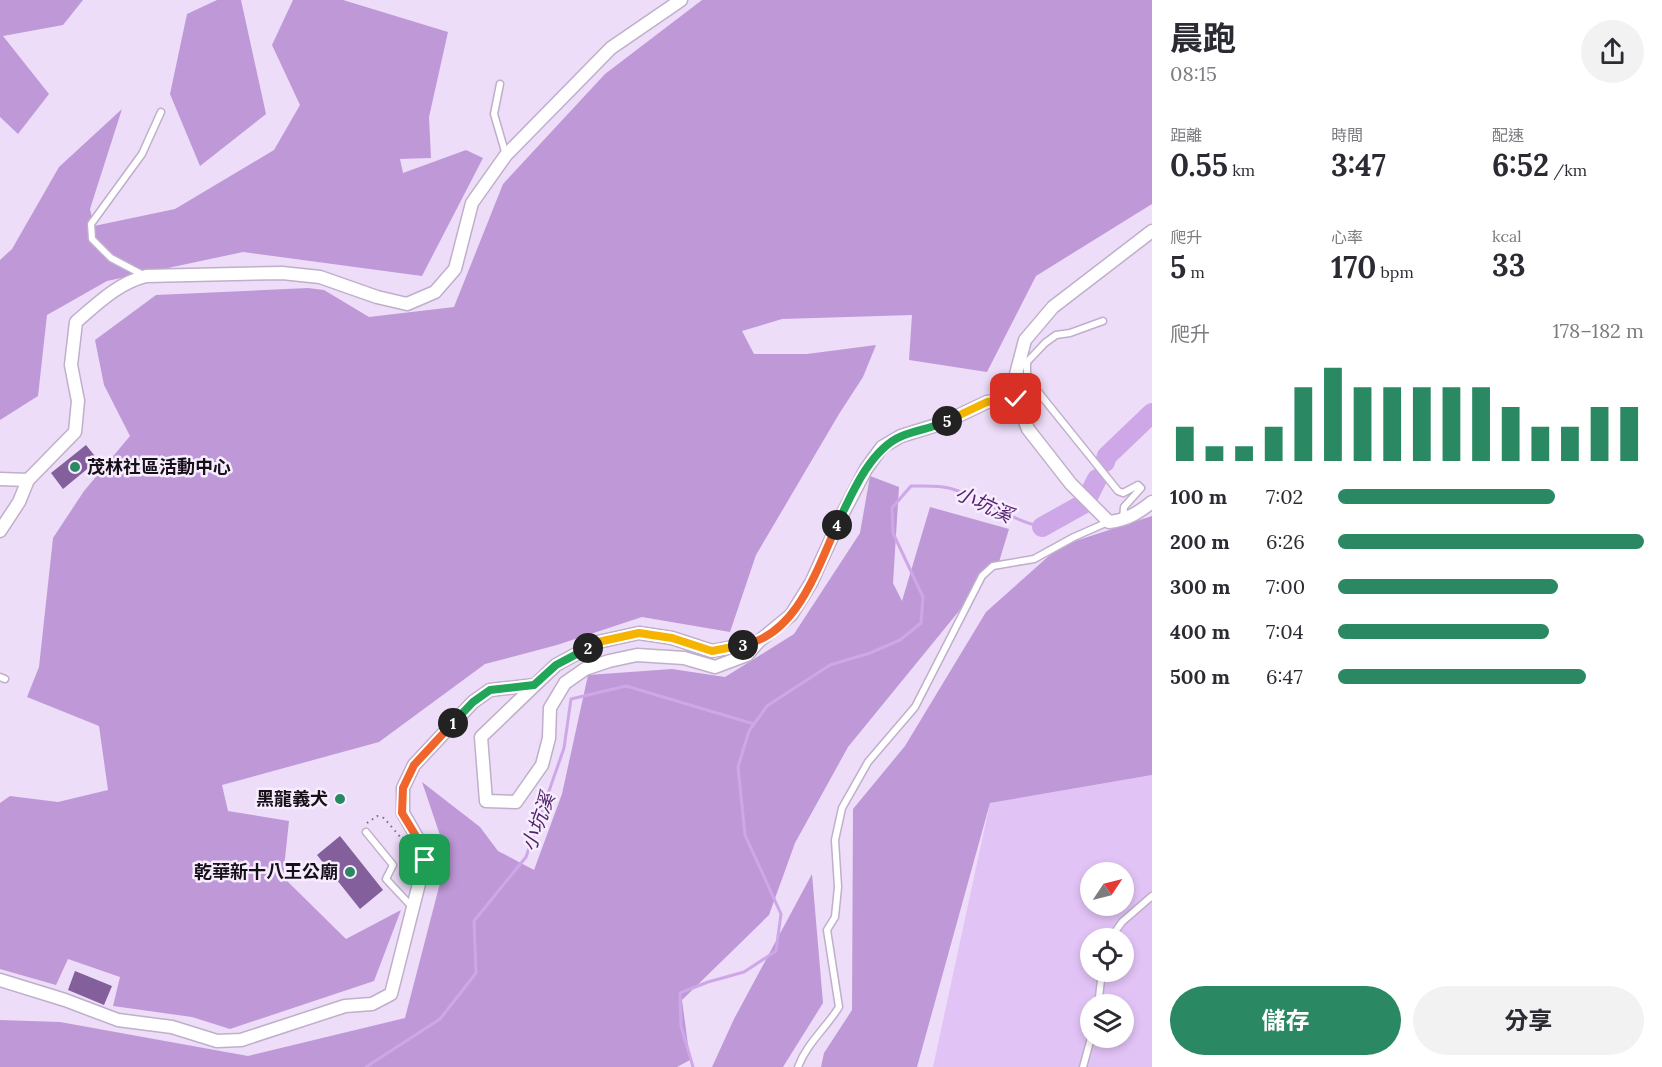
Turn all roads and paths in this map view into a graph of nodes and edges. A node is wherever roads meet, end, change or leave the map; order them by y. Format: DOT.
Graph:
graph roads {
  1 [pos="681,0"];
  2 [pos="500,84"];
  3 [pos="161,112"];
  4 [pos="506,155"];
  5 [pos="1152,231"];
  6 [pos="146,276"];
  7 [pos="1102,321"];
  8 [pos="1023,361"];
  9 [pos="1016,399"];
  10 [pos="0,479"];
  11 [pos="28,480"];
  12 [pos="1152,502"];
  13 [pos="1123,520"];
  14 [pos="1109,522"];
  15 [pos="0,531"];
  16 [pos="758,642"];
  17 [pos="534,685"];
  18 [pos="365,829"];
  19 [pos="407,834"];
  20 [pos="411,865"];
  21 [pos="1152,896"];
  22 [pos="414,909"];
  23 [pos="1118,928"];
  24 [pos="0,980"];
  25 [pos="1088,1048"];
  26 [pos="798,1067"];
  27 [pos="1083,1067"];
  1 -- 4 [label="street"];
  2 -- 4 [label="lane"];
  3 -- 6 [label="lane"];
  4 -- 6 [label="street"];
  5 -- 8 [label="street"];
  6 -- 11 [label="street"];
  7 -- 8 [label="lane"];
  8 -- 9 [label="street"];
  8 -- 13 [label="lane"];
  9 -- 14 [label="street"];
  9 -- 16 [label="street"];
  10 -- 11 [label="street"];
  11 -- 15 [label="street"];
  12 -- 13 [label="street"];
  13 -- 14 [label="street"];
  14 -- 26 [label="lane"];
  16 -- 17 [label="street"];
  16 -- 17 [label="street"];
  17 -- 19 [label="street"];
  18 -- 19 [label="path"];
  18 -- 22 [label="lane"];
  19 -- 20 [label="path"];
  19 -- 22 [label="street"];
  21 -- 23 [label="lane"];
  22 -- 24 [label="street"];
  25 -- 27 [label="lane"];
}
